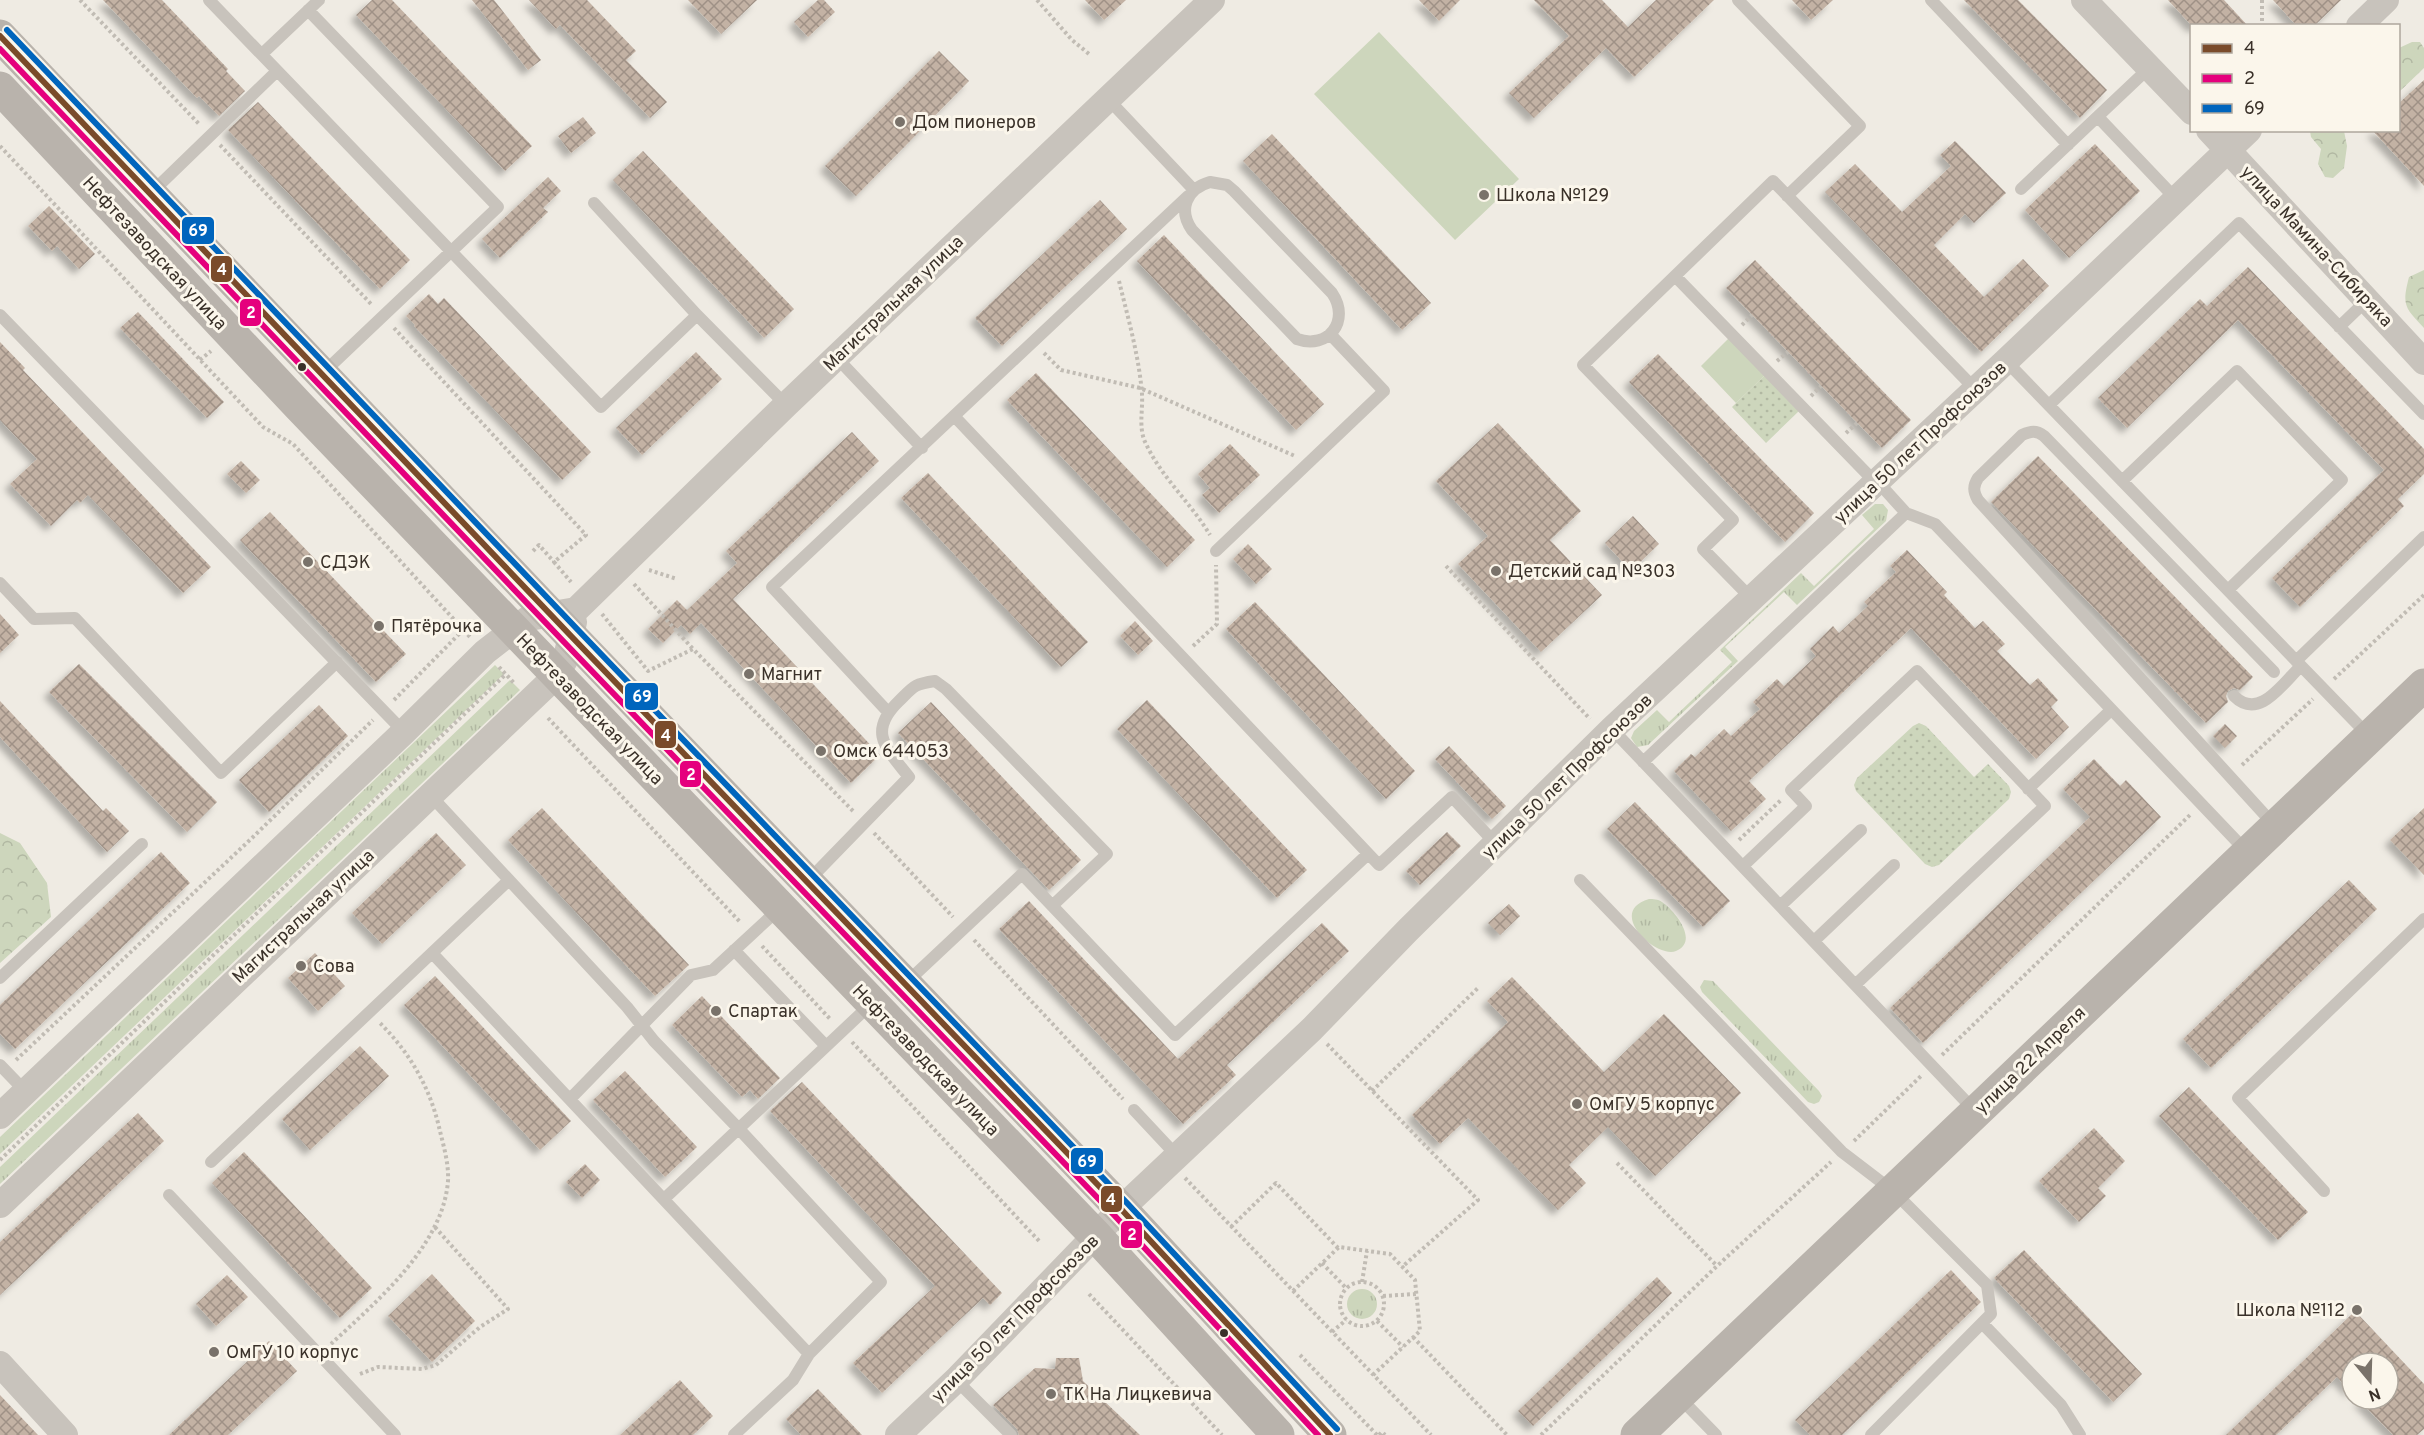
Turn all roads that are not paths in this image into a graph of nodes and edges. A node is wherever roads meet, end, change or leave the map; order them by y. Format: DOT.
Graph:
graph roads {
  1 [pos="209,0"];
  2 [pos="318,0"];
  3 [pos="1738,0"];
  4 [pos="1931,0"];
  5 [pos="2084,0"];
  6 [pos="2386,0"];
  7 [pos="1202,3"];
  8 [pos="308,10"];
  9 [pos="2361,24"];
  10 [pos="0,36"];
  11 [pos="262,54"];
  12 [pos="2149,68"];
  13 [pos="278,71"];
  14 [pos="0,88"];
  15 [pos="1108,99"];
  16 [pos="2190,110"];
  17 [pos="2098,117"];
  18 [pos="2211,132"];
  19 [pos="2247,132"];
  20 [pos="2068,145"];
  21 [pos="2229,151"];
  22 [pos="2021,189"];
  23 [pos="1191,193"];
  24 [pos="150,194"];
  25 [pos="1787,196"];
  26 [pos="2177,200"];
  27 [pos="594,203"];
  28 [pos="451,251"];
  29 [pos="1675,276"];
  30 [pos="2366,301"];
  31 [pos="0,315"];
  32 [pos="697,315"];
  33 [pos="2339,327"];
  34 [pos="1330,334"];
  35 [pos="836,357"];
  36 [pos="2007,362"];
  37 [pos="2424,362"];
  38 [pos="322,374"];
  39 [pos="1976,390"];
  40 [pos="786,405"];
  41 [pos="2049,405"];
  42 [pos="2424,414"];
  43 [pos="955,417"];
  44 [pos="922,448"];
  45 [pos="2122,481"];
  46 [pos="1876,482"];
  47 [pos="1906,513"];
  48 [pos="2424,537"];
  49 [pos="1216,551"];
  50 [pos="0,583"];
  51 [pos="2228,590"];
  52 [pos="1752,599"];
  53 [pos="566,620"];
  54 [pos="513,628"];
  55 [pos="337,662"];
  56 [pos="2298,663"];
  57 [pos="2274,672"];
  58 [pos="557,675"];
  59 [pos="2424,685"];
  60 [pos="2234,696"];
  61 [pos="2111,710"];
  62 [pos="888,712"];
  63 [pos="1603,726"];
  64 [pos="404,732"];
  65 [pos="2370,737"];
  66 [pos="1643,762"];
  67 [pos="2028,789"];
  68 [pos="431,796"];
  69 [pos="2276,826"];
  70 [pos="1861,830"];
  71 [pos="142,844"];
  72 [pos="1496,844"];
  73 [pos="2248,853"];
  74 [pos="1368,854"];
  75 [pos="1894,865"];
  76 [pos="1743,866"];
  77 [pos="509,880"];
  78 [pos="1580,880"];
  79 [pos="807,882"];
  80 [pos="1052,906"];
  81 [pos="1780,906"];
  82 [pos="781,907"];
  83 [pos="2422,926"];
  84 [pos="1814,941"];
  85 [pos="734,950"];
  86 [pos="433,954"];
  87 [pos="0,978"];
  88 [pos="905,984"];
  89 [pos="1856,985"];
  90 [pos="872,1003"];
  91 [pos="641,1026"];
  92 [pos="826,1046"];
  93 [pos="3,1067"];
  94 [pos="26,1092"];
  95 [pos="570,1099"];
  96 [pos="1134,1110"];
  97 [pos="1976,1112"];
  98 [pos="0,1116"];
  99 [pos="739,1129"];
  100 [pos="1173,1159"];
  101 [pos="211,1162"];
  102 [pos="1893,1191"];
  103 [pos="2324,1191"];
  104 [pos="169,1195"];
  105 [pos="664,1199"];
  106 [pos="0,1205"];
  107 [pos="1121,1209"];
  108 [pos="1096,1236"];
  109 [pos="1982,1323"];
  110 [pos="809,1354"];
  111 [pos="0,1364"];
  112 [pos="956,1380"];
  113 [pos="1678,1396"];
  114 [pos="64,1435"];
  115 [pos="395,1435"];
  116 [pos="734,1435"];
  117 [pos="898,1435"];
  118 [pos="1011,1435"];
  119 [pos="1278,1435"];
  120 [pos="1330,1435"];
  121 [pos="1637,1435"];
  122 [pos="1716,1435"];
  123 [pos="1871,1435"];
  124 [pos="2080,1435"];
  1 -- 11 [label="lane"];
  2 -- 8 [label="lane"];
  3 -- 25 [label="lane"];
  4 -- 20 [label="lane"];
  5 -- 12 [label="street"];
  6 -- 9 [label="street"];
  7 -- 15 [label="street, Магистральная улица"];
  8 -- 11 [label="lane"];
  8 -- 28 [label="lane"];
  10 -- 24 [label="main road, Нефтезаводская улица"];
  11 -- 13 [label="lane"];
  12 -- 16 [label="street"];
  12 -- 17 [label="lane"];
  13 -- 24 [label="lane"];
  13 -- 28 [label="lane"];
  14 -- 54 [label="main road, Нефтезаводская улица"];
  15 -- 23 [label="lane"];
  15 -- 35 [label="street, Магистральная улица"];
  17 -- 20 [label="lane"];
  17 -- 26 [label="lane"];
  18 -- 21 [label="street, улица Мамина-Сибиряка"];
  19 -- 21 [label="street, улица 50 лет Профсоюзов"];
  20 -- 22 [label="lane"];
  21 -- 26 [label="street, улица 50 лет Профсоюзов"];
  21 -- 30 [label="street, улица Мамина-Сибиряка"];
  23 -- 34 [label="lane"];
  23 -- 34 [label="lane"];
  23 -- 43 [label="lane"];
  24 -- 38 [label="main road, Нефтезаводская улица"];
  25 -- 29 [label="lane"];
  25 -- 39 [label="lane"];
  26 -- 36 [label="street, улица 50 лет Профсоюзов"];
  27 -- 32 [label="lane"];
  28 -- 32 [label="lane"];
  28 -- 38 [label="lane"];
  29 -- 46 [label="lane"];
  29 -- 52 [label="lane"];
  30 -- 33 [label="lane"];
  30 -- 37 [label="street, улица Мамина-Сибиряка"];
  31 -- 55 [label="lane"];
  32 -- 40 [label="lane"];
  33 -- 41 [label="lane"];
  33 -- 42 [label="lane"];
  34 -- 49 [label="lane"];
  35 -- 40 [label="street, Магистральная улица"];
  35 -- 44 [label="lane"];
  36 -- 39 [label="street, улица 50 лет Профсоюзов"];
  36 -- 41 [label="lane"];
  38 -- 53 [label="main road, Нефтезаводская улица"];
  39 -- 46 [label="street, улица 50 лет Профсоюзов"];
  40 -- 53 [label="street, Магистральная улица"];
  41 -- 45 [label="lane"];
  43 -- 44 [label="lane"];
  43 -- 74 [label="lane"];
  44 -- 62 [label="lane"];
  45 -- 51 [label="lane"];
  45 -- 51 [label="lane"];
  46 -- 47 [label="lane"];
  46 -- 52 [label="street, улица 50 лет Профсоюзов"];
  47 -- 61 [label="lane"];
  47 -- 66 [label="lane"];
  48 -- 56 [label="lane"];
  50 -- 55 [label="lane"];
  51 -- 56 [label="lane"];
  52 -- 63 [label="street, улица 50 лет Профсоюзов"];
  53 -- 54 [label="street"];
  53 -- 58 [label="street, Магистральная улица"];
  53 -- 79 [label="main road, Нефтезаводская улица"];
  54 -- 58 [label="main road, Нефтезаводская улица"];
  54 -- 64 [label="street"];
  55 -- 64 [label="lane"];
  56 -- 60 [label="lane"];
  56 -- 65 [label="lane"];
  57 -- 69 [label="lane"];
  58 -- 68 [label="street, Магистральная улица"];
  58 -- 82 [label="main road, Нефтезаводская улица"];
  59 -- 65 [label="main road, улица 22 Апреля"];
  61 -- 67 [label="lane"];
  61 -- 73 [label="lane"];
  62 -- 79 [label="lane"];
  62 -- 80 [label="lane"];
  63 -- 66 [label="lane"];
  63 -- 72 [label="street, улица 50 лет Профсоюзов"];
  64 -- 94 [label="street"];
  65 -- 69 [label="main road, улица 22 Апреля"];
  66 -- 76 [label="lane"];
  67 -- 76 [label="lane"];
  67 -- 89 [label="lane"];
  68 -- 77 [label="lane"];
  68 -- 106 [label="street, Магистральная улица"];
  69 -- 73 [label="main road, улица 22 Апреля"];
  70 -- 81 [label="lane"];
  71 -- 87 [label="lane"];
  72 -- 74 [label="lane"];
  72 -- 100 [label="street, улица 50 лет Профсоюзов"];
  73 -- 97 [label="main road, улица 22 Апреля"];
  74 -- 80 [label="lane"];
  75 -- 84 [label="lane"];
  76 -- 81 [label="lane"];
  77 -- 86 [label="lane"];
  77 -- 91 [label="lane"];
  78 -- 102 [label="lane"];
  79 -- 88 [label="main road, Нефтезаводская улица"];
  80 -- 88 [label="lane"];
  81 -- 84 [label="lane"];
  82 -- 85 [label="lane"];
  82 -- 90 [label="main road, Нефтезаводская улица"];
  83 -- 103 [label="lane"];
  84 -- 89 [label="lane"];
  85 -- 91 [label="lane"];
  85 -- 92 [label="lane"];
  86 -- 95 [label="lane"];
  86 -- 101 [label="lane"];
  88 -- 107 [label="main road, Нефтезаводская улица"];
  89 -- 97 [label="lane"];
  90 -- 92 [label="lane"];
  90 -- 108 [label="main road, Нефтезаводская улица"];
  91 -- 95 [label="lane"];
  91 -- 99 [label="lane"];
  92 -- 99 [label="lane"];
  93 -- 94 [label="lane"];
  94 -- 98 [label="street"];
  95 -- 105 [label="lane"];
  96 -- 100 [label="lane"];
  97 -- 102 [label="main road, улица 22 Апреля"];
  99 -- 105 [label="lane"];
  99 -- 110 [label="lane"];
  100 -- 107 [label="street, улица 50 лет Профсоюзов"];
  102 -- 109 [label="lane"];
  102 -- 113 [label="main road, улица 22 Апреля"];
  104 -- 115 [label="lane"];
  105 -- 110 [label="lane"];
  107 -- 108 [label="street, улица 50 лет Профсоюзов"];
  107 -- 120 [label="main road, Нефтезаводская улица"];
  108 -- 112 [label="street, улица 50 лет Профсоюзов"];
  108 -- 119 [label="main road, Нефтезаводская улица"];
  109 -- 123 [label="lane"];
  109 -- 124 [label="lane"];
  110 -- 116 [label="lane"];
  111 -- 114 [label="street"];
  112 -- 117 [label="street, улица 50 лет Профсоюзов"];
  112 -- 118 [label="lane"];
  113 -- 121 [label="main road, улица 22 Апреля"];
  113 -- 122 [label="lane"];
}
